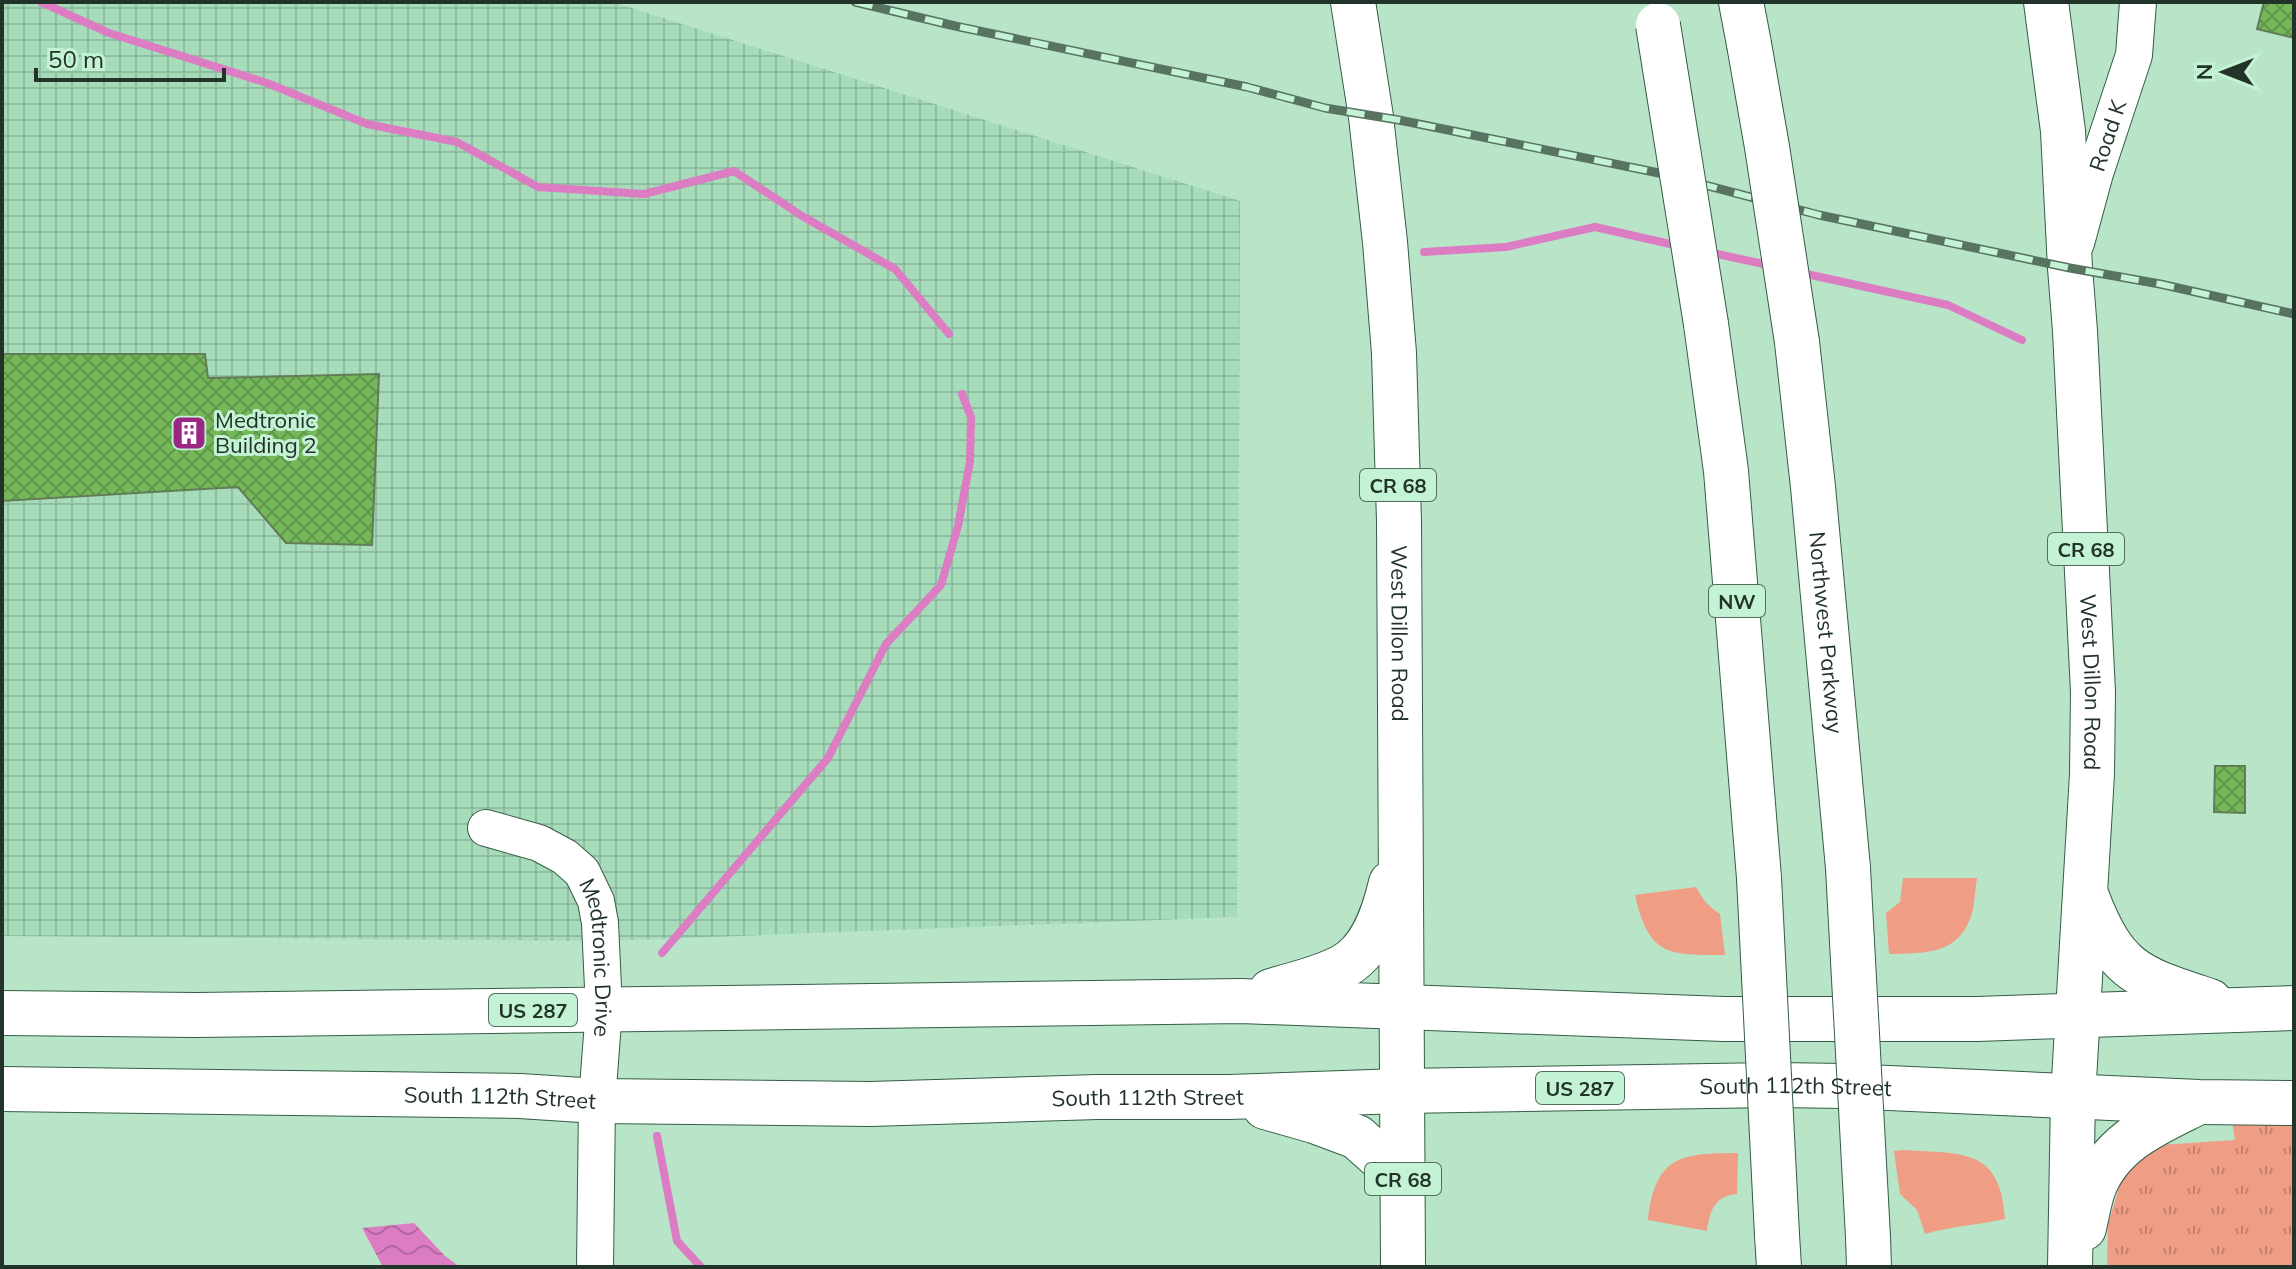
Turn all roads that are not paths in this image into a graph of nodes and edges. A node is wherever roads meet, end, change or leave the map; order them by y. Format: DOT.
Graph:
graph roads {
  1 [pos="1353,2"];
  2 [pos="1741,2"];
  3 [pos="2046,2"];
  4 [pos="2138,2"];
  5 [pos="1656,13"];
  6 [pos="2070,268"];
  7 [pos="486,828"];
  8 [pos="1401,846"];
  9 [pos="2085,892"];
  10 [pos="1241,1001"];
  11 [pos="1400,1006"];
  12 [pos="2294,1008"];
  13 [pos="604,1009"];
  14 [pos="2235,1009"];
  15 [pos="2,1013"];
  16 [pos="2078,1015"];
  17 [pos="2,1089"];
  18 [pos="1401,1091"];
  19 [pos="1229,1097"];
  20 [pos="2073,1097"];
  21 [pos="597,1101"];
  22 [pos="2199,1102"];
  23 [pos="2294,1103"];
  24 [pos="1403,1178"];
  25 [pos="1778,1251"];
  26 [pos="1868,1252"];
  27 [pos="595,1267"];
  28 [pos="1403,1267"];
  29 [pos="2070,1267"];
  30 [pos="2078,1267"];
  1 -- 8 [label="main road, West Dillon Road / CR 68"];
  2 -- 26 [label="main road, Northwest Parkway, bridge"];
  3 -- 6 [label="main road, West Dillon Road / CR 68"];
  4 -- 6 [label="street, Road K"];
  5 -- 25 [label="main road, NW, bridge"];
  6 -- 9 [label="main road, West Dillon Road / CR 68"];
  7 -- 13 [label="street, Medtronic Drive"];
  8 -- 10 [label="main road"];
  8 -- 11 [label="main road, West Dillon Road / CR 68"];
  9 -- 14 [label="main road"];
  9 -- 16 [label="main road, West Dillon Road / CR 68"];
  10 -- 11 [label="main road, US 287"];
  10 -- 13 [label="main road, US 287"];
  11 -- 16 [label="main road, US 287"];
  11 -- 18 [label="main road, West Dillon Road / CR 68"];
  12 -- 14 [label="main road, US 287"];
  13 -- 15 [label="main road, US 287"];
  13 -- 21 [label="street, Medtronic Drive"];
  14 -- 16 [label="main road, US 287"];
  16 -- 20 [label="main road, West Dillon Road / CR 68"];
  17 -- 21 [label="main road, South 112th Street / US 287"];
  18 -- 19 [label="main road, South 112th Street / US 287"];
  18 -- 20 [label="main road, South 112th Street / US 287"];
  18 -- 24 [label="main road, West Dillon Road / CR 68"];
  19 -- 21 [label="main road, South 112th Street / US 287"];
  19 -- 24 [label="main road"];
  20 -- 22 [label="main road, South 112th Street / US 287"];
  20 -- 29 [label="main road, West Dillon Road / CR 68"];
  21 -- 27 [label="street, Medtronic Drive"];
  22 -- 23 [label="main road, South 112th Street / US 287"];
  22 -- 30 [label="main road"];
  24 -- 28 [label="main road, West Dillon Road / CR 68"];
}
